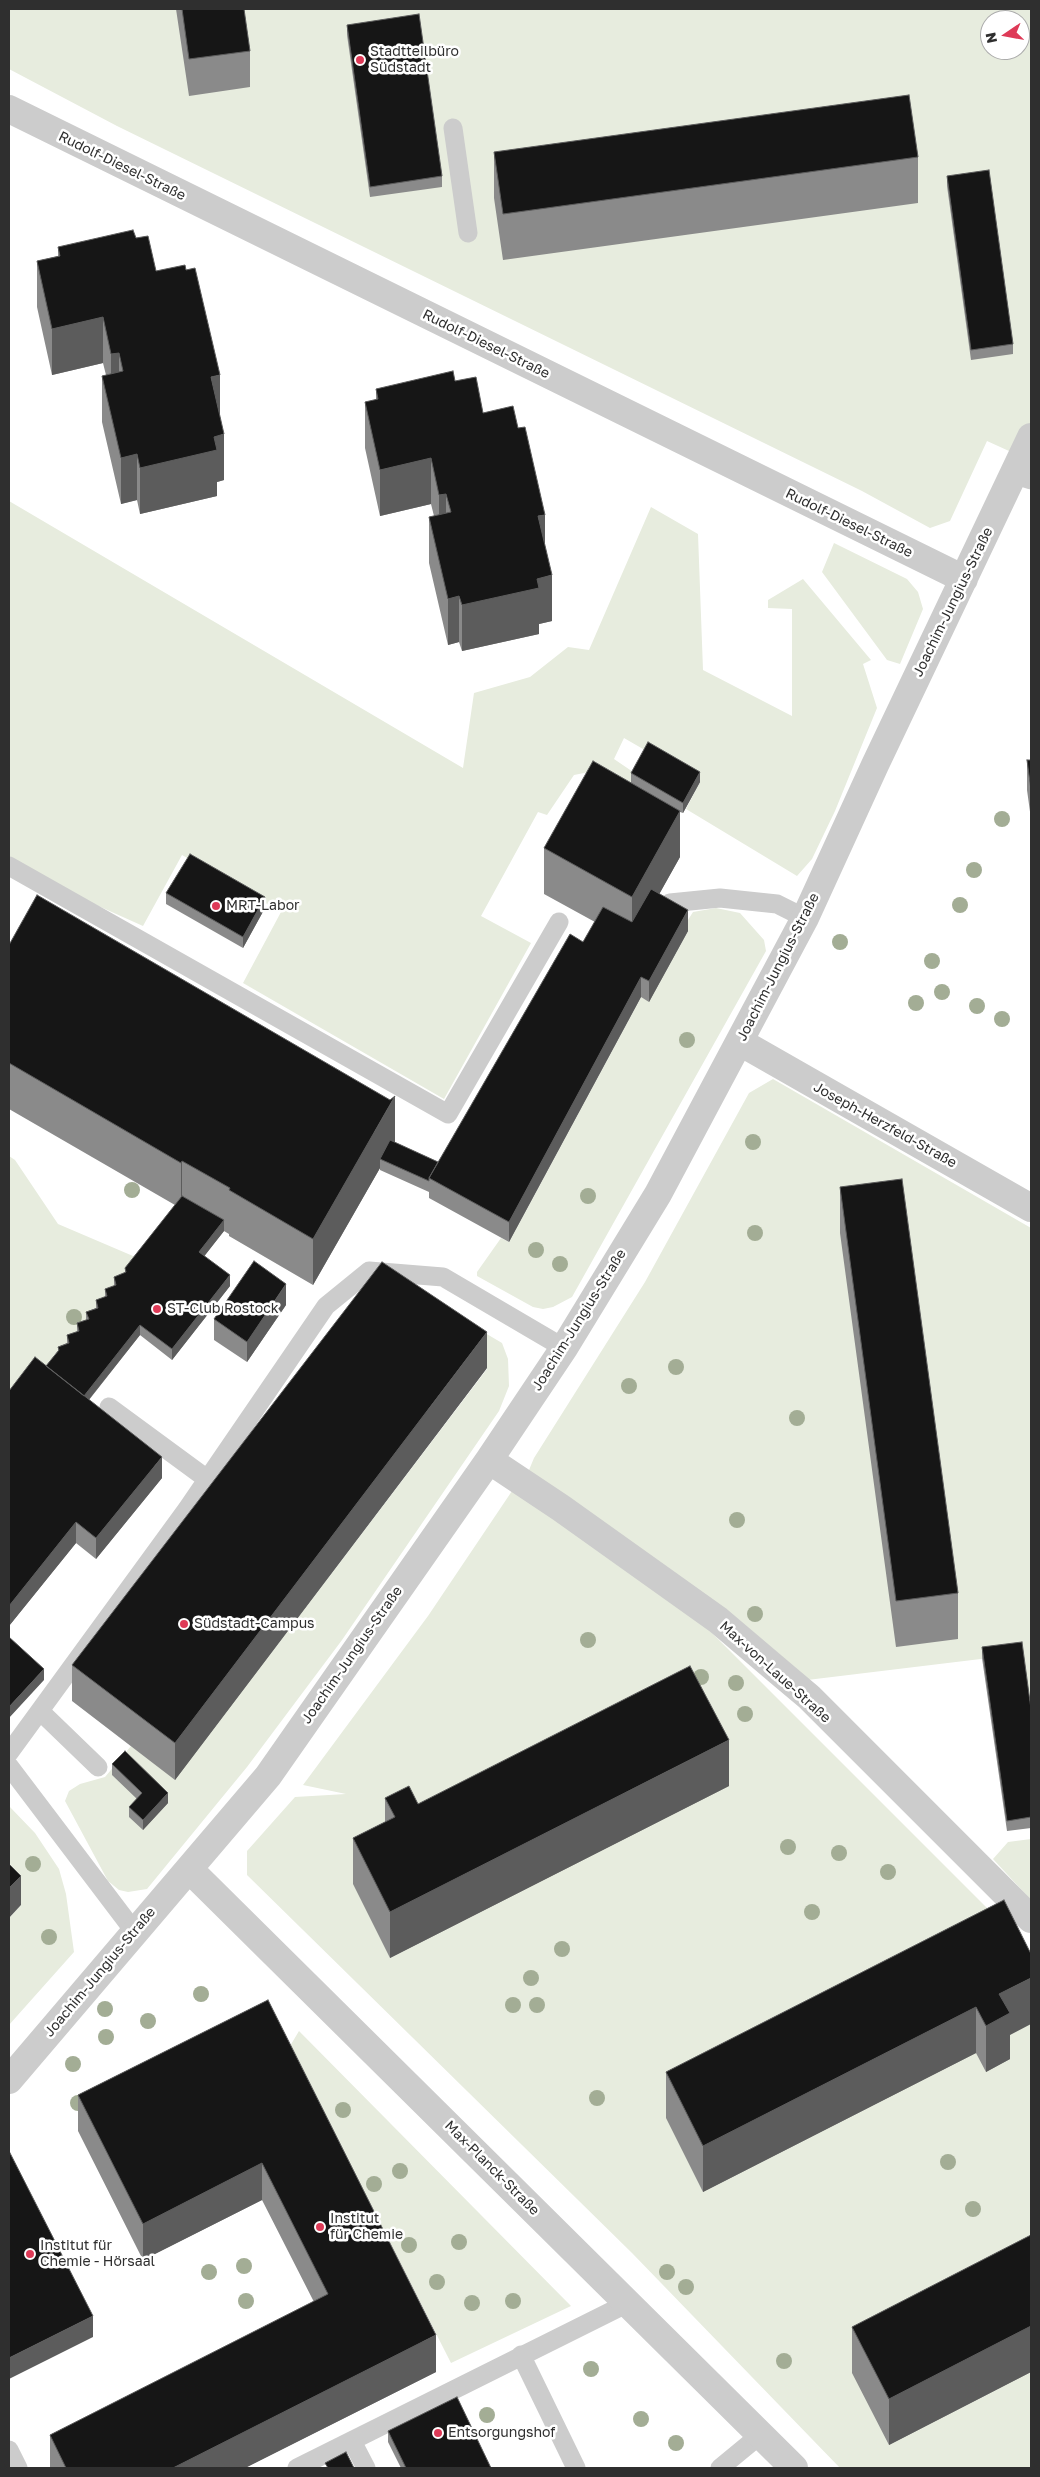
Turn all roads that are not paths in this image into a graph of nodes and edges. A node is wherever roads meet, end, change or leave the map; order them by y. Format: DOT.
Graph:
graph roads {
  1 [pos="9,109"];
  2 [pos="453,128"];
  3 [pos="468,233"];
  4 [pos="1031,437"];
  5 [pos="1023,477"];
  6 [pos="964,579"];
  7 [pos="9,866"];
  8 [pos="670,903"];
  9 [pos="805,918"];
  10 [pos="559,922"];
  11 [pos="740,1042"];
  12 [pos="1031,1208"];
  13 [pos="564,1348"];
  14 [pos="109,1407"];
  15 [pos="489,1460"];
  16 [pos="207,1479"];
  17 [pos="40,1711"];
  18 [pos="9,1753"];
  19 [pos="9,1766"];
  20 [pos="98,1767"];
  21 [pos="189,1868"];
  22 [pos="1031,1919"];
  23 [pos="134,1931"];
  24 [pos="9,2080"];
  25 [pos="628,2303"];
  26 [pos="521,2355"];
  27 [pos="760,2435"];
  28 [pos="352,2441"];
  29 [pos="297,2468"];
  30 [pos="366,2468"];
  31 [pos="576,2468"];
  32 [pos="720,2468"];
  33 [pos="794,2468"];
  1 -- 6 [label="street, Rudolf-Diesel-Straße"];
  2 -- 3 [label="lane"];
  4 -- 5 [label="street, Joachim-Jungius-Straße"];
  5 -- 6 [label="street, Joachim-Jungius-Straße"];
  6 -- 9 [label="street, Joachim-Jungius-Straße"];
  7 -- 10 [label="lane"];
  8 -- 9 [label="lane"];
  9 -- 11 [label="street, Joachim-Jungius-Straße"];
  11 -- 12 [label="street, Joseph-Herzfeld-Straße"];
  11 -- 13 [label="street, Joachim-Jungius-Straße"];
  13 -- 15 [label="street, Joachim-Jungius-Straße"];
  13 -- 16 [label="lane"];
  14 -- 16 [label="lane"];
  15 -- 21 [label="street, Joachim-Jungius-Straße"];
  15 -- 22 [label="street, Max-von-Laue-Straße"];
  16 -- 17 [label="lane"];
  17 -- 18 [label="lane"];
  17 -- 20 [label="lane"];
  19 -- 23 [label="lane"];
  21 -- 23 [label="street, Joachim-Jungius-Straße"];
  21 -- 25 [label="street, Max-Planck-Straße"];
  23 -- 24 [label="street, Joachim-Jungius-Straße"];
  25 -- 26 [label="lane"];
  25 -- 27 [label="street, Max-Planck-Straße"];
  26 -- 28 [label="lane"];
  26 -- 31 [label="lane"];
  27 -- 32 [label="lane"];
  27 -- 33 [label="street, Max-Planck-Straße"];
  28 -- 29 [label="lane"];
  28 -- 30 [label="lane"];
}
